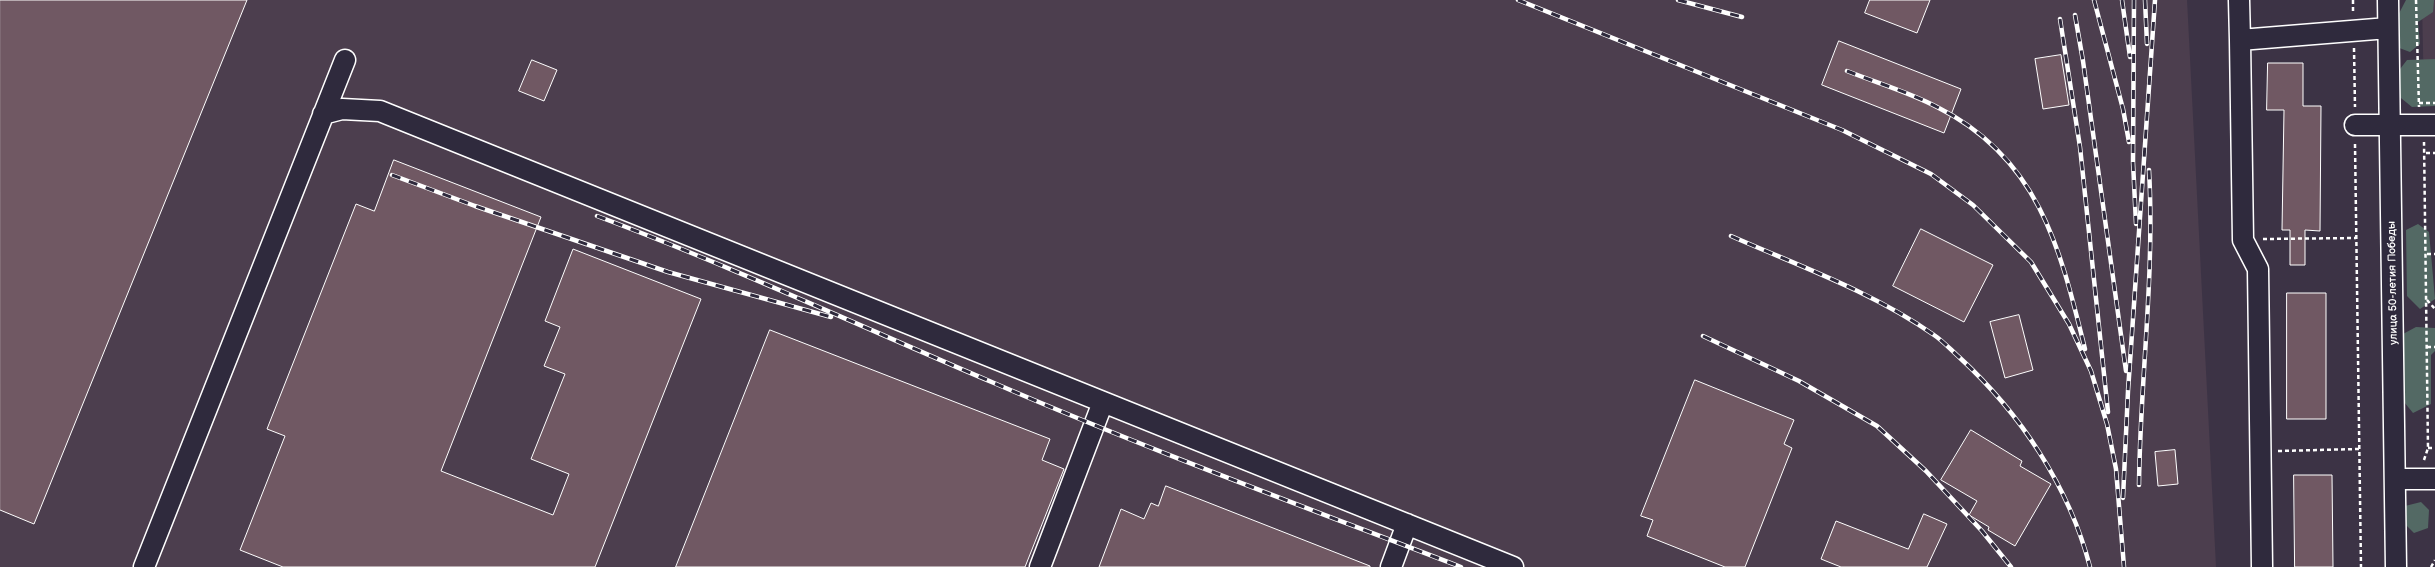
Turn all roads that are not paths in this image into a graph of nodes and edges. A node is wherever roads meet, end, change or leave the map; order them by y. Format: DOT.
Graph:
graph roads {
  1 [pos="2239,0"];
  2 [pos="2388,0"];
  3 [pos="2388,28"];
  4 [pos="2240,40"];
  5 [pos="345,60"];
  6 [pos="323,114"];
  7 [pos="2391,124"];
  8 [pos="2355,125"];
  9 [pos="2428,125"];
  10 [pos="1103,402"];
  11 [pos="2396,479"];
  12 [pos="2426,479"];
  13 [pos="1407,524"];
  14 [pos="144,567"];
  15 [pos="1040,567"];
  16 [pos="1391,567"];
  17 [pos="1513,567"];
  18 [pos="2262,567"];
  19 [pos="2396,567"];
  1 -- 4 [label="street"];
  2 -- 3 [label="street, улица 50-летия Победы"];
  3 -- 4 [label="street"];
  3 -- 7 [label="street, улица 50-летия Победы"];
  4 -- 18 [label="street"];
  5 -- 6 [label="street"];
  6 -- 10 [label="street"];
  6 -- 14 [label="street"];
  7 -- 8 [label="street"];
  7 -- 9 [label="street"];
  7 -- 11 [label="street, улица 50-летия Победы"];
  10 -- 13 [label="street"];
  10 -- 15 [label="street"];
  11 -- 12 [label="street"];
  11 -- 19 [label="street, улица 50-летия Победы"];
  13 -- 16 [label="street"];
  13 -- 17 [label="street"];
}
